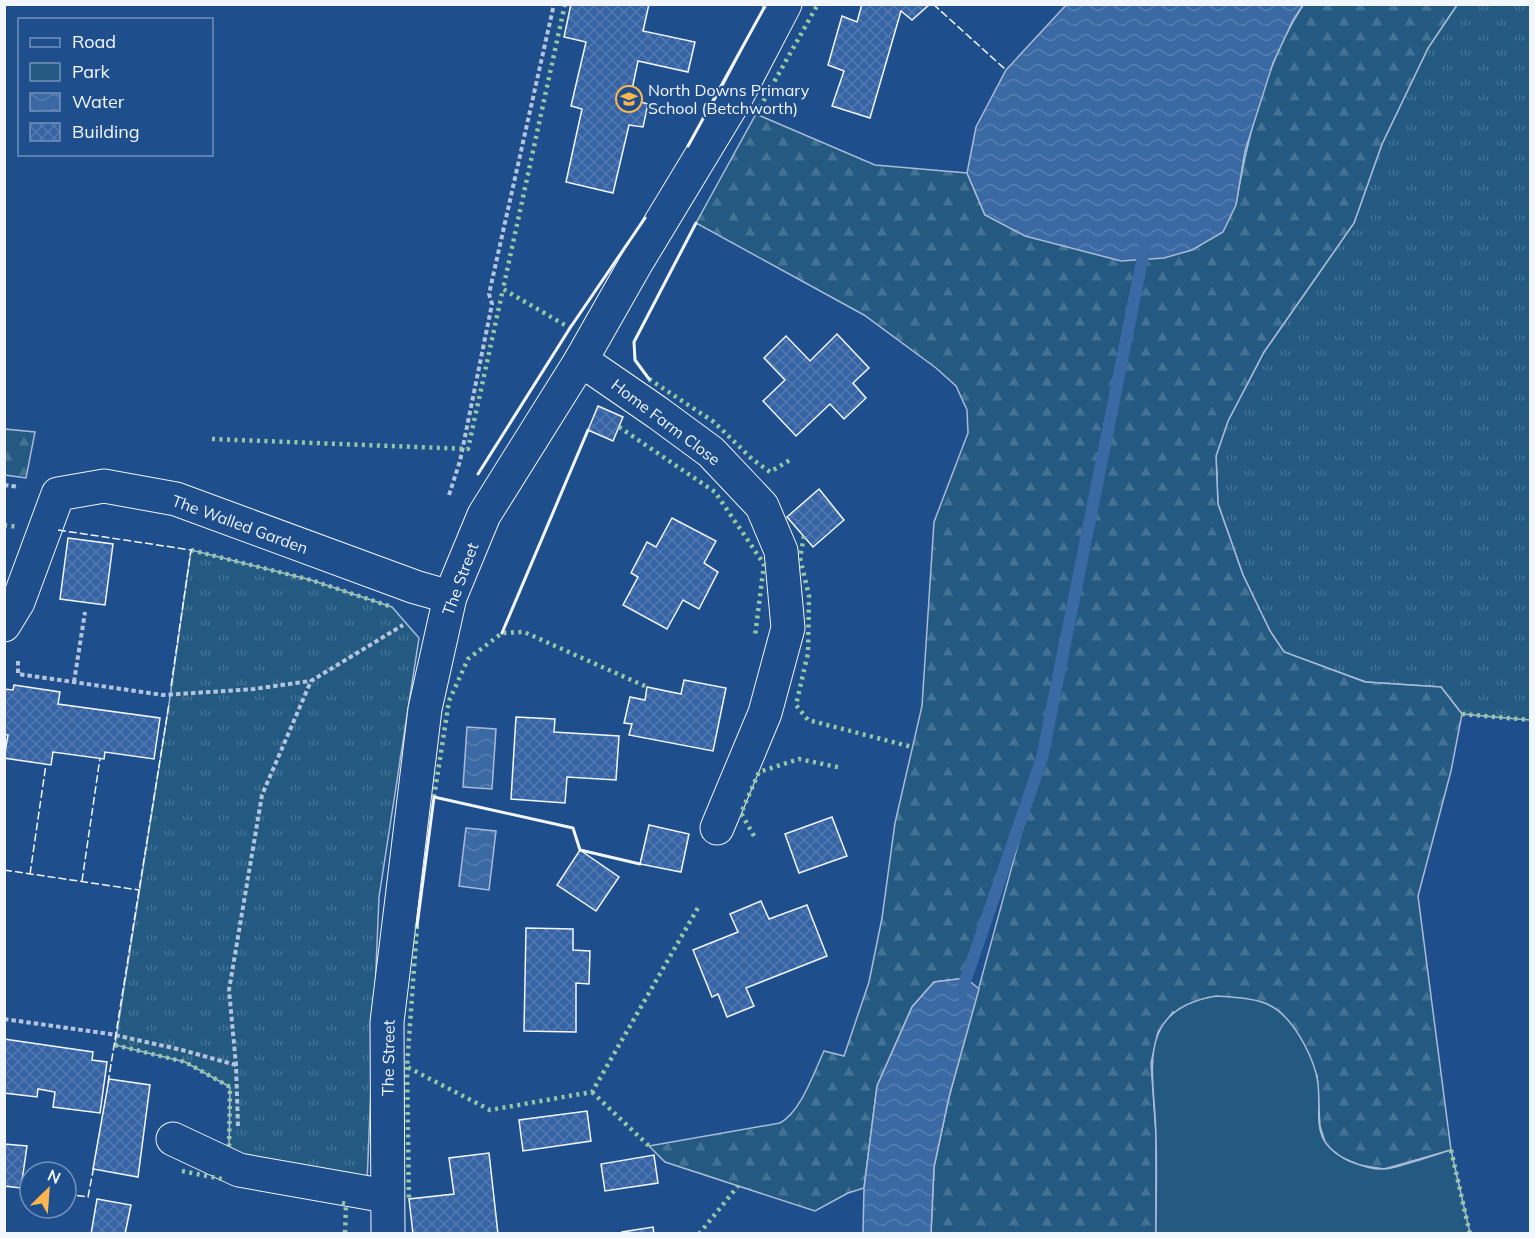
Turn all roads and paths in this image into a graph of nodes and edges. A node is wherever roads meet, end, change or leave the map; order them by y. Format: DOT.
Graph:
graph roads {
  1 [pos="554,4"];
  2 [pos="785,4"];
  3 [pos="581,360"];
  4 [pos="446,504"];
  5 [pos="450,597"];
  6 [pos="85,612"];
  7 [pos="4,625"];
  8 [pos="18,657"];
  9 [pos="311,681"];
  10 [pos="74,682"];
  11 [pos="717,828"];
  12 [pos="4,1019"];
  13 [pos="236,1065"];
  14 [pos="173,1139"];
  15 [pos="239,1170"];
  16 [pos="386,1196"];
  17 [pos="388,1233"];
  1 -- 4 [label="path"];
  2 -- 3 [label="street, The Street"];
  3 -- 5 [label="street, The Street"];
  3 -- 11 [label="street, Home Farm Close"];
  5 -- 7 [label="street, The Walled Garden"];
  5 -- 9 [label="path"];
  5 -- 16 [label="street, The Street"];
  6 -- 10 [label="path"];
  8 -- 10 [label="path"];
  9 -- 10 [label="path"];
  9 -- 13 [label="path"];
  12 -- 13 [label="path"];
  13 -- 15 [label="path"];
  14 -- 15 [label="street"];
  15 -- 16 [label="street"];
  16 -- 17 [label="street, The Street"];
}
